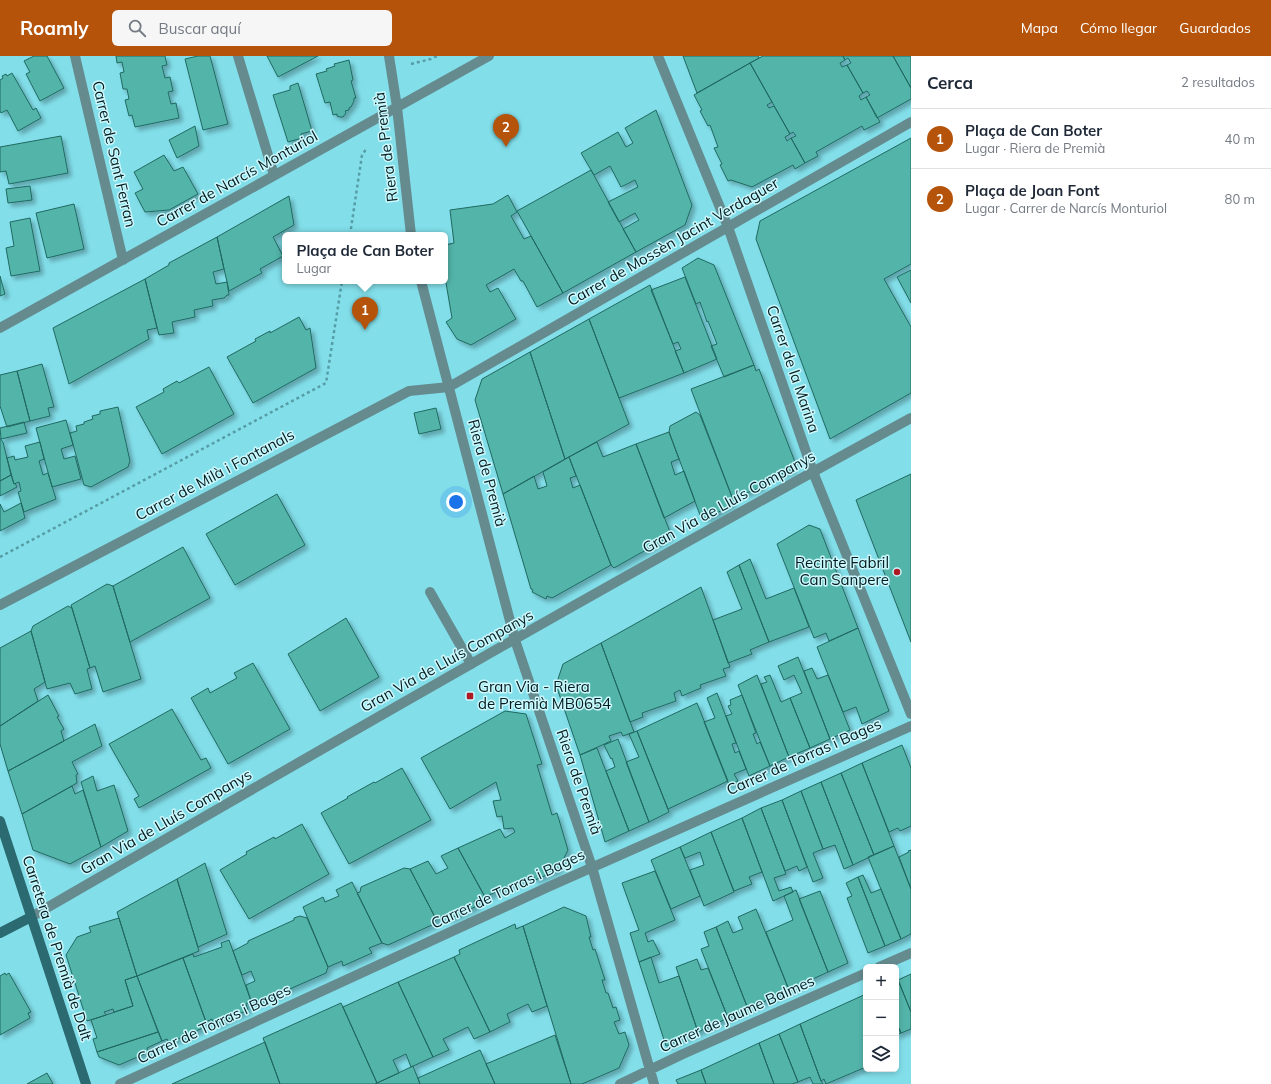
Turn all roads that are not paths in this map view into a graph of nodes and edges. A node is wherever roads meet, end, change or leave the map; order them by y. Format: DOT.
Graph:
graph roads {
  1 [pos="75,56"];
  2 [pos="238,56"];
  3 [pos="389,56"];
  4 [pos="490,56"];
  5 [pos="658,56"];
  6 [pos="397,107"];
  7 [pos="911,122"];
  8 [pos="274,175"];
  9 [pos="728,227"];
  10 [pos="411,232"];
  11 [pos="122,260"];
  12 [pos="422,284"];
  13 [pos="0,328"];
  14 [pos="449,387"];
  15 [pos="911,418"];
  16 [pos="813,472"];
  17 [pos="430,592"];
  18 [pos="0,605"];
  19 [pos="514,640"];
  20 [pos="471,664"];
  21 [pos="911,714"];
  22 [pos="911,726"];
  23 [pos="0,821"];
  24 [pos="592,867"];
  25 [pos="31,916"];
  26 [pos="0,933"];
  27 [pos="911,953"];
  28 [pos="886,964"];
  29 [pos="863,974"];
  30 [pos="650,1070"];
  31 [pos="86,1084"];
  32 [pos="120,1084"];
  33 [pos="620,1084"];
  34 [pos="654,1084"];
  1 -- 11 [label="street, Carrer de Sant Ferran"];
  2 -- 8 [label="street"];
  3 -- 6 [label="street, Riera de Premià"];
  4 -- 6 [label="street, Carrer de Narcís Monturiol"];
  5 -- 9 [label="street, Carrer de la Marina"];
  6 -- 8 [label="street, Carrer de Narcís Monturiol"];
  6 -- 10 [label="street, Riera de Premià"];
  7 -- 9 [label="street, Carrer de Mossèn Jacint Verdaguer"];
  8 -- 11 [label="street, Carrer de Narcís Monturiol"];
  9 -- 14 [label="street, Carrer de Mossèn Jacint Verdaguer"];
  9 -- 16 [label="street, Carrer de la Marina"];
  11 -- 13 [label="street, Carrer de Narcís Monturiol"];
  12 -- 14 [label="street, Riera de Premià"];
  14 -- 18 [label="street, Carrer de Milà i Fontanals"];
  14 -- 19 [label="street, Riera de Premià"];
  15 -- 16 [label="street, Gran Via de Lluís Companys"];
  16 -- 19 [label="street, Gran Via de Lluís Companys"];
  16 -- 21 [label="street, Carrer de la Marina"];
  17 -- 20 [label="street"];
  19 -- 20 [label="street, Gran Via de Lluís Companys"];
  19 -- 24 [label="street, Riera de Premià"];
  20 -- 25 [label="street, Gran Via de Lluís Companys"];
  22 -- 24 [label="street, Carrer de Torras i Bages"];
  23 -- 25 [label="street, Carretera de Premià de Dalt"];
  24 -- 30 [label="street, Riera de Premià"];
  24 -- 32 [label="street, Carrer de Torras i Bages"];
  25 -- 26 [label="street, Gran Via de Lluís Companys"];
  25 -- 31 [label="street, Carretera de Premià de Dalt"];
  27 -- 28 [label="street"];
  29 -- 30 [label="street, Carrer de Jaume Balmes"];
  30 -- 33 [label="street, Carrer de Jaume Balmes"];
  30 -- 34 [label="street, Riera de Premià"];
}
